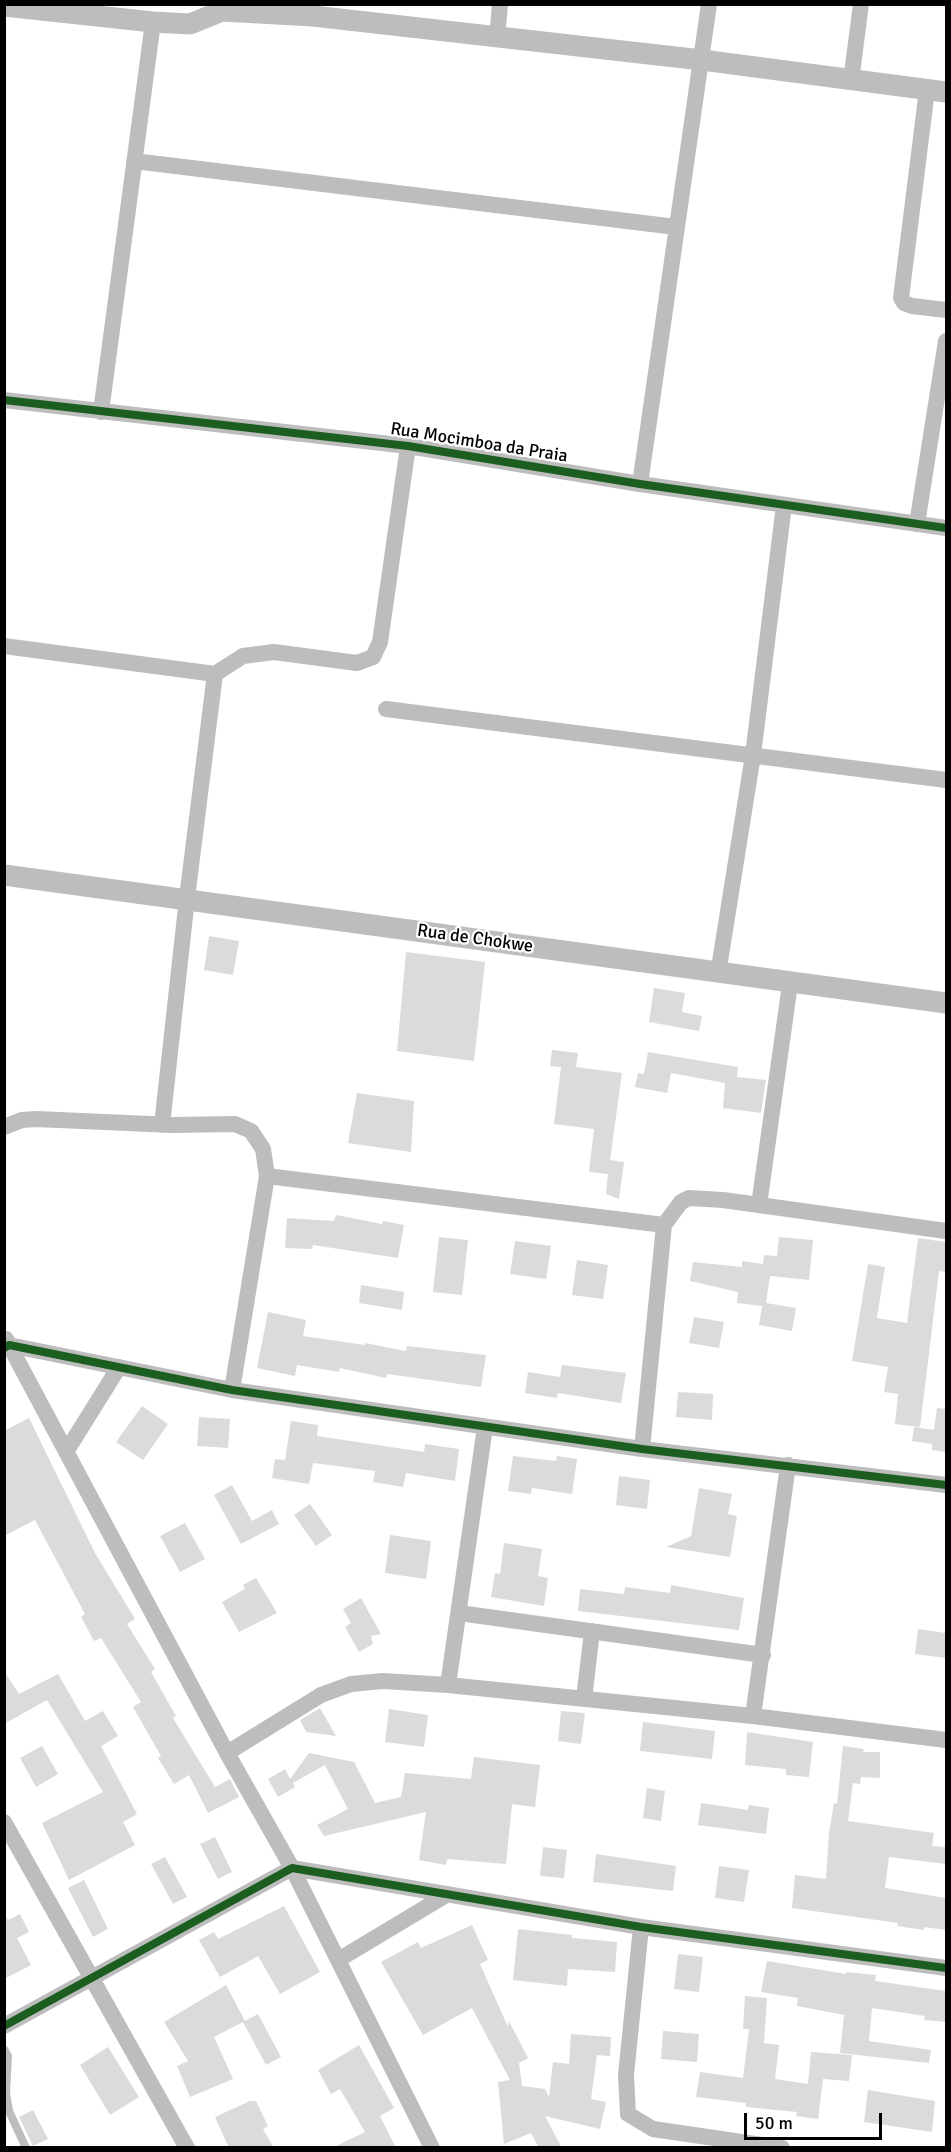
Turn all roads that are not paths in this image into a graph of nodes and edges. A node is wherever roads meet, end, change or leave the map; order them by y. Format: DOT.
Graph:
graph roads {
  1 [pos="500,4"];
  2 [pos="710,4"];
  3 [pos="861,4"];
  4 [pos="4,6"];
  5 [pos="218,8"];
  6 [pos="314,10"];
  7 [pos="153,22"];
  8 [pos="497,39"];
  9 [pos="702,60"];
  10 [pos="851,81"];
  11 [pos="937,91"];
  12 [pos="134,161"];
  13 [pos="676,227"];
  14 [pos="946,310"];
  15 [pos="946,341"];
  16 [pos="4,400"];
  17 [pos="101,412"];
  18 [pos="408,446"];
  19 [pos="640,484"];
  20 [pos="784,505"];
  21 [pos="916,524"];
  22 [pos="946,528"];
  23 [pos="4,646"];
  24 [pos="215,674"];
  25 [pos="386,709"];
  26 [pos="753,755"];
  27 [pos="946,780"];
  28 [pos="4,875"];
  29 [pos="187,898"];
  30 [pos="718,974"];
  31 [pos="790,984"];
  32 [pos="946,1003"];
  33 [pos="162,1125"];
  34 [pos="4,1127"];
  35 [pos="267,1176"];
  36 [pos="759,1205"];
  37 [pos="664,1225"];
  38 [pos="946,1231"];
  39 [pos="6,1343"];
  40 [pos="119,1368"];
  41 [pos="232,1390"];
  42 [pos="486,1427"];
  43 [pos="642,1449"];
  44 [pos="66,1452"];
  45 [pos="788,1465"];
  46 [pos="946,1485"];
  47 [pos="459,1613"];
  48 [pos="592,1631"];
  49 [pos="763,1654"];
  50 [pos="448,1685"];
  51 [pos="584,1699"];
  52 [pos="753,1716"];
  53 [pos="946,1740"];
  54 [pos="227,1753"];
  55 [pos="4,1822"];
  56 [pos="292,1868"];
  57 [pos="448,1894"];
  58 [pos="641,1927"];
  59 [pos="338,1960"];
  60 [pos="946,1968"];
  61 [pos="91,1980"];
  62 [pos="4,2026"];
  63 [pos="4,2049"];
  64 [pos="26,2148"];
  65 [pos="187,2148"];
  66 [pos="432,2148"];
  67 [pos="782,2148"];
  1 -- 8 [label="street"];
  2 -- 9 [label="street"];
  3 -- 10 [label="street"];
  4 -- 7 [label="street"];
  5 -- 6 [label="street"];
  5 -- 7 [label="street"];
  6 -- 8 [label="street"];
  7 -- 12 [label="street"];
  8 -- 9 [label="street"];
  9 -- 10 [label="street"];
  9 -- 13 [label="street"];
  10 -- 11 [label="street"];
  11 -- 14 [label="street"];
  12 -- 13 [label="street"];
  12 -- 17 [label="street"];
  13 -- 19 [label="street"];
  15 -- 21 [label="street"];
  16 -- 17 [label="street, Rua Mocimboa da Praia"];
  17 -- 18 [label="street, Rua Mocimboa da Praia"];
  18 -- 19 [label="street, Rua Mocimboa da Praia"];
  18 -- 24 [label="street"];
  19 -- 20 [label="street, Rua Mocimboa da Praia"];
  20 -- 21 [label="street, Rua Mocimboa da Praia"];
  20 -- 26 [label="street"];
  21 -- 22 [label="street, Rua Mocimboa da Praia"];
  23 -- 24 [label="street"];
  24 -- 29 [label="street"];
  25 -- 26 [label="street"];
  26 -- 27 [label="street"];
  26 -- 30 [label="street"];
  28 -- 29 [label="street, Rua de Chokwe"];
  29 -- 30 [label="street, Rua de Chokwe"];
  29 -- 33 [label="street"];
  30 -- 31 [label="street, Rua de Chokwe"];
  31 -- 32 [label="street, Rua de Chokwe"];
  31 -- 36 [label="street"];
  33 -- 34 [label="street"];
  33 -- 35 [label="street"];
  35 -- 37 [label="street"];
  35 -- 41 [label="street"];
  36 -- 37 [label="street"];
  36 -- 38 [label="street"];
  37 -- 43 [label="street"];
  39 -- 40 [label="street"];
  39 -- 44 [label="street"];
  40 -- 41 [label="street"];
  40 -- 44 [label="street"];
  41 -- 42 [label="street"];
  42 -- 43 [label="street"];
  42 -- 47 [label="street"];
  43 -- 45 [label="street"];
  44 -- 54 [label="street"];
  45 -- 46 [label="street"];
  45 -- 49 [label="street"];
  47 -- 48 [label="street"];
  47 -- 50 [label="street"];
  48 -- 49 [label="street"];
  48 -- 51 [label="street"];
  49 -- 52 [label="street"];
  50 -- 51 [label="street"];
  50 -- 54 [label="street"];
  51 -- 52 [label="street"];
  52 -- 53 [label="street"];
  54 -- 56 [label="street"];
  55 -- 61 [label="street"];
  56 -- 57 [label="street"];
  56 -- 59 [label="street"];
  56 -- 61 [label="street"];
  57 -- 58 [label="street"];
  57 -- 59 [label="street"];
  58 -- 60 [label="street"];
  58 -- 67 [label="street"];
  59 -- 66 [label="street"];
  61 -- 62 [label="street"];
  61 -- 65 [label="street"];
  63 -- 64 [label="lane"];
}
